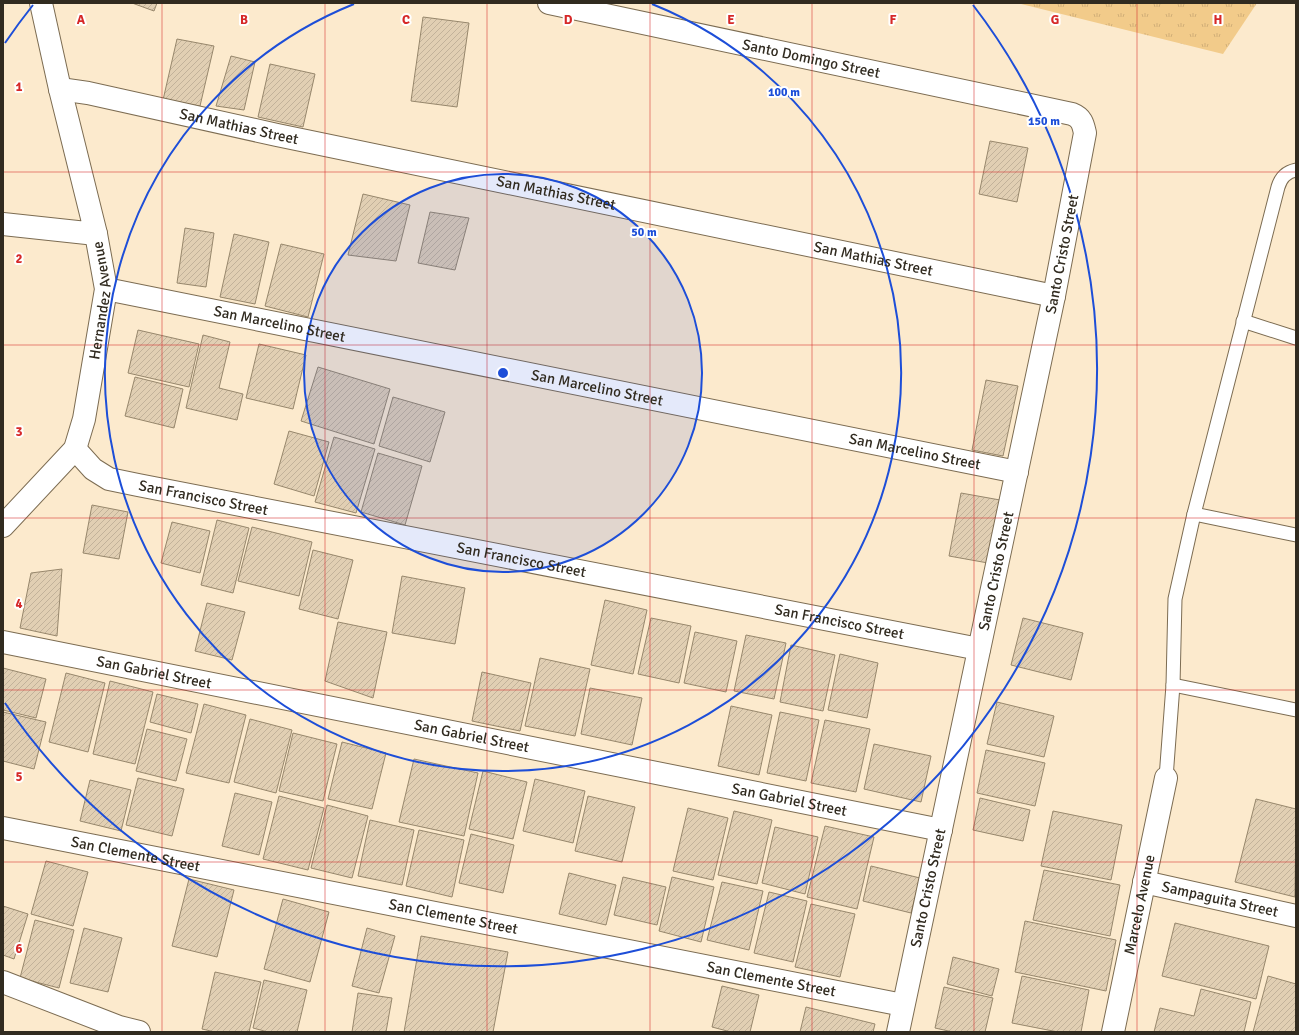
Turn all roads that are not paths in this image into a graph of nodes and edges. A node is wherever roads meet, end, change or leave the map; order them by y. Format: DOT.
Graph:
graph roads {
  1 [pos="40,3"];
  2 [pos="549,3"];
  3 [pos="60,89"];
  4 [pos="1072,114"];
  5 [pos="1296,170"];
  6 [pos="5,224"];
  7 [pos="96,234"];
  8 [pos="106,289"];
  9 [pos="1054,296"];
  10 [pos="1243,321"];
  11 [pos="1296,338"];
  12 [pos="75,449"];
  13 [pos="1017,472"];
  14 [pos="1194,514"];
  15 [pos="3,526"];
  16 [pos="1296,535"];
  17 [pos="3,642"];
  18 [pos="979,649"];
  19 [pos="1173,685"];
  20 [pos="1296,710"];
  21 [pos="1166,778"];
  22 [pos="3,828"];
  23 [pos="941,830"];
  24 [pos="1144,882"];
  25 [pos="1296,916"];
  26 [pos="3,982"];
  27 [pos="904,1005"];
  28 [pos="139,1032"];
  29 [pos="898,1032"];
  30 [pos="1113,1032"];
  1 -- 3 [label="street, Hernandez Avenue"];
  2 -- 4 [label="street, Santo Domingo Street"];
  3 -- 7 [label="street, Hernandez Avenue"];
  3 -- 9 [label="street, San Mathias Street"];
  4 -- 9 [label="street, Santo Cristo Street"];
  5 -- 10 [label="lane"];
  6 -- 7 [label="street"];
  7 -- 8 [label="street, Hernandez Avenue"];
  8 -- 12 [label="street, Hernandez Avenue"];
  8 -- 13 [label="street, San Marcelino Street"];
  9 -- 13 [label="street, Santo Cristo Street"];
  10 -- 11 [label="lane"];
  10 -- 14 [label="lane"];
  12 -- 15 [label="street, Hernandez Avenue"];
  12 -- 18 [label="street, San Francisco Street"];
  13 -- 18 [label="street, Santo Cristo Street"];
  14 -- 16 [label="lane"];
  14 -- 19 [label="lane"];
  17 -- 23 [label="street, San Gabriel Street"];
  18 -- 23 [label="street, Santo Cristo Street"];
  19 -- 20 [label="lane"];
  19 -- 21 [label="lane"];
  21 -- 24 [label="street, Marcelo Avenue"];
  22 -- 27 [label="street, San Clemente Street"];
  23 -- 27 [label="street, Santo Cristo Street"];
  24 -- 25 [label="street, Sampaguita Street"];
  24 -- 30 [label="street, Marcelo Avenue"];
  26 -- 28 [label="street"];
  27 -- 29 [label="street, Santo Cristo Street"];
}
